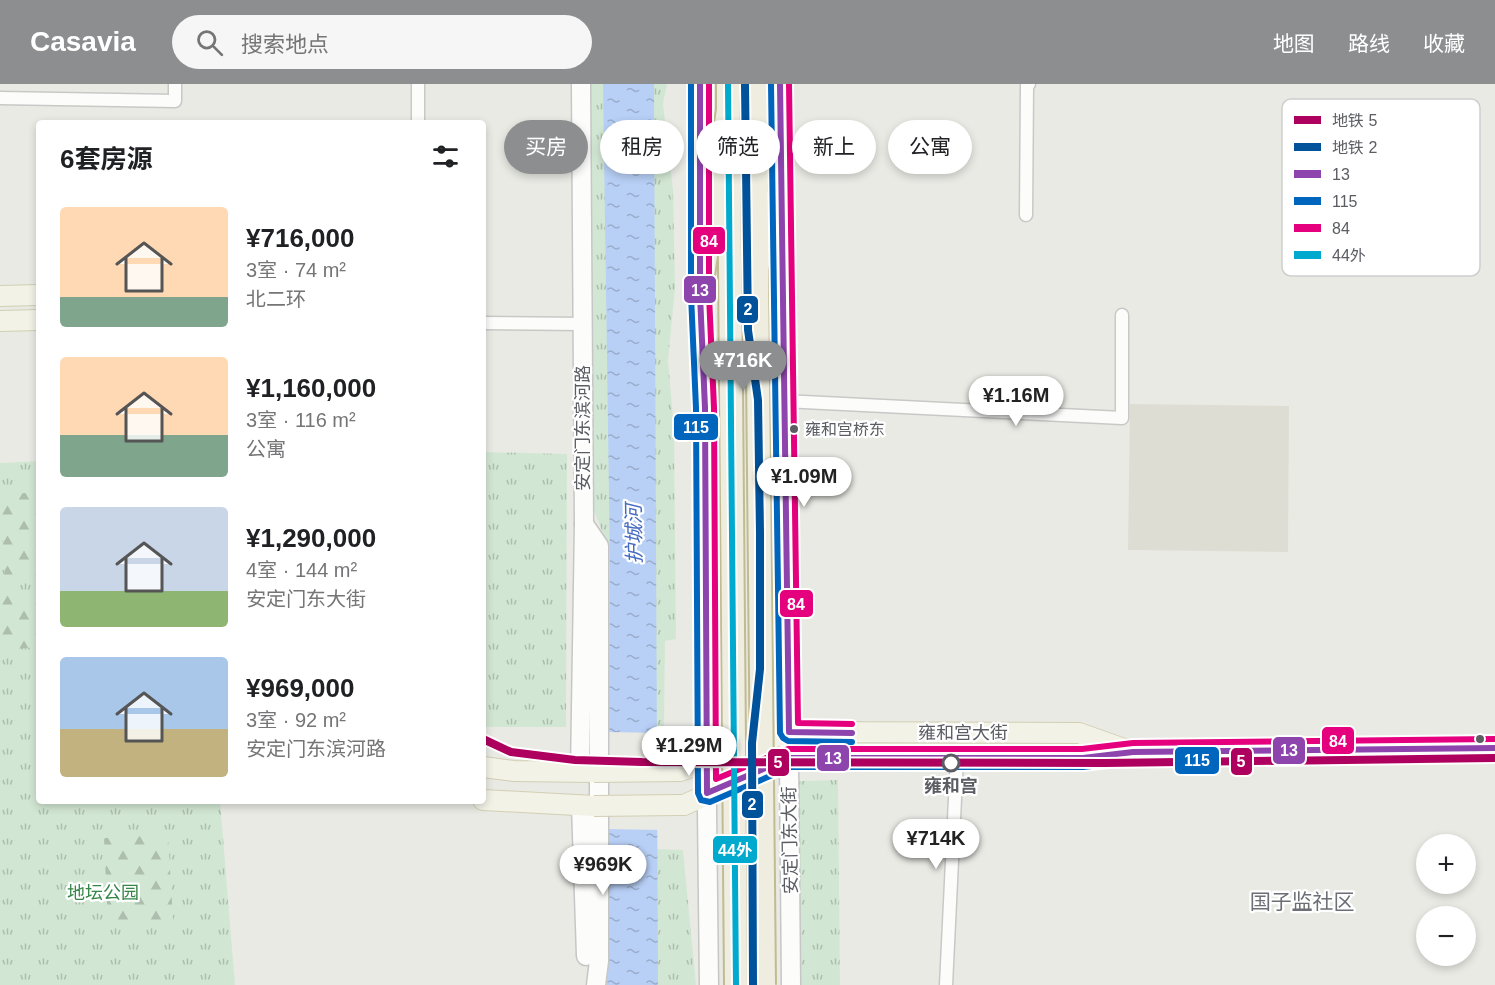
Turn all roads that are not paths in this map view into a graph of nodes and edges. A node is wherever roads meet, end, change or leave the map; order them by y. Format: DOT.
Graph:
graph roads {
  1 [pos="175,84"];
  2 [pos="418,84"];
  3 [pos="581,84"];
  4 [pos="700,84"];
  5 [pos="728,84"];
  6 [pos="756,84"];
  7 [pos="780,84"];
  8 [pos="1029,84"];
  9 [pos="0,98"];
  10 [pos="728,110"];
  11 [pos="418,120"];
  12 [pos="756,120"];
  13 [pos="756,174"];
  14 [pos="761,174"];
  15 [pos="1026,215"];
  16 [pos="783,284"];
  17 [pos="700,295"];
  18 [pos="0,296"];
  19 [pos="36,296"];
  20 [pos="1122,315"];
  21 [pos="36,320"];
  22 [pos="0,321"];
  23 [pos="486,323"];
  24 [pos="582,324"];
  25 [pos="703,374"];
  26 [pos="784,375"];
  27 [pos="784,401"];
  28 [pos="584,524"];
  29 [pos="789,732"];
  30 [pos="1495,748"];
  31 [pos="1133,752"];
  32 [pos="957,757"];
  33 [pos="789,758"];
  34 [pos="707,761"];
  35 [pos="486,768"];
  36 [pos="587,771"];
  37 [pos="708,793"];
  38 [pos="486,800"];
  39 [pos="588,806"];
  40 [pos="584,985"];
  41 [pos="596,985"];
  42 [pos="709,985"];
  43 [pos="736,985"];
  44 [pos="764,985"];
  45 [pos="791,985"];
  46 [pos="946,985"];
  1 -- 9 [label="street"];
  2 -- 11 [label="street"];
  3 -- 24 [label="street, 安定门东滨河路"];
  4 -- 17 [label="street"];
  5 -- 10 [label="highway"];
  6 -- 12 [label="highway"];
  7 -- 16 [label="street, 安定门东大街"];
  8 -- 15 [label="street"];
  10 -- 17 [label="highway"];
  10 -- 43 [label="highway, bridge"];
  13 -- 44 [label="highway, bridge"];
  14 -- 16 [label="highway"];
  16 -- 26 [label="street, 安定门东大街"];
  17 -- 25 [label="street"];
  18 -- 19 [label="main road"];
  20 -- 27 [label="street"];
  21 -- 22 [label="main road"];
  23 -- 24 [label="street"];
  24 -- 28 [label="street, 安定门东滨河路"];
  25 -- 26 [label="street"];
  25 -- 34 [label="street"];
  26 -- 27 [label="street, 安定门东大街"];
  27 -- 29 [label="street, 安定门东大街"];
  28 -- 36 [label="street, 安定门东滨河路"];
  28 -- 41 [label="street"];
  29 -- 31 [label="main road, 雍和宫大街"];
  29 -- 33 [label="street, 安定门东大街"];
  29 -- 34 [label="main road, 雍和宫大街"];
  30 -- 31 [label="main road, 雍和宫大街"];
  31 -- 32 [label="main road, 雍和宫大街"];
  32 -- 33 [label="main road, 雍和宫大街"];
  32 -- 46 [label="street"];
  33 -- 37 [label="main road"];
  33 -- 45 [label="street, 安定门东大街"];
  34 -- 36 [label="main road, 雍和宫大街, bridge"];
  34 -- 37 [label="street"];
  35 -- 36 [label="main road, 雍和宫大街"];
  37 -- 39 [label="main road, bridge"];
  37 -- 42 [label="street"];
  38 -- 39 [label="main road"];
  39 -- 40 [label="street"];
}
